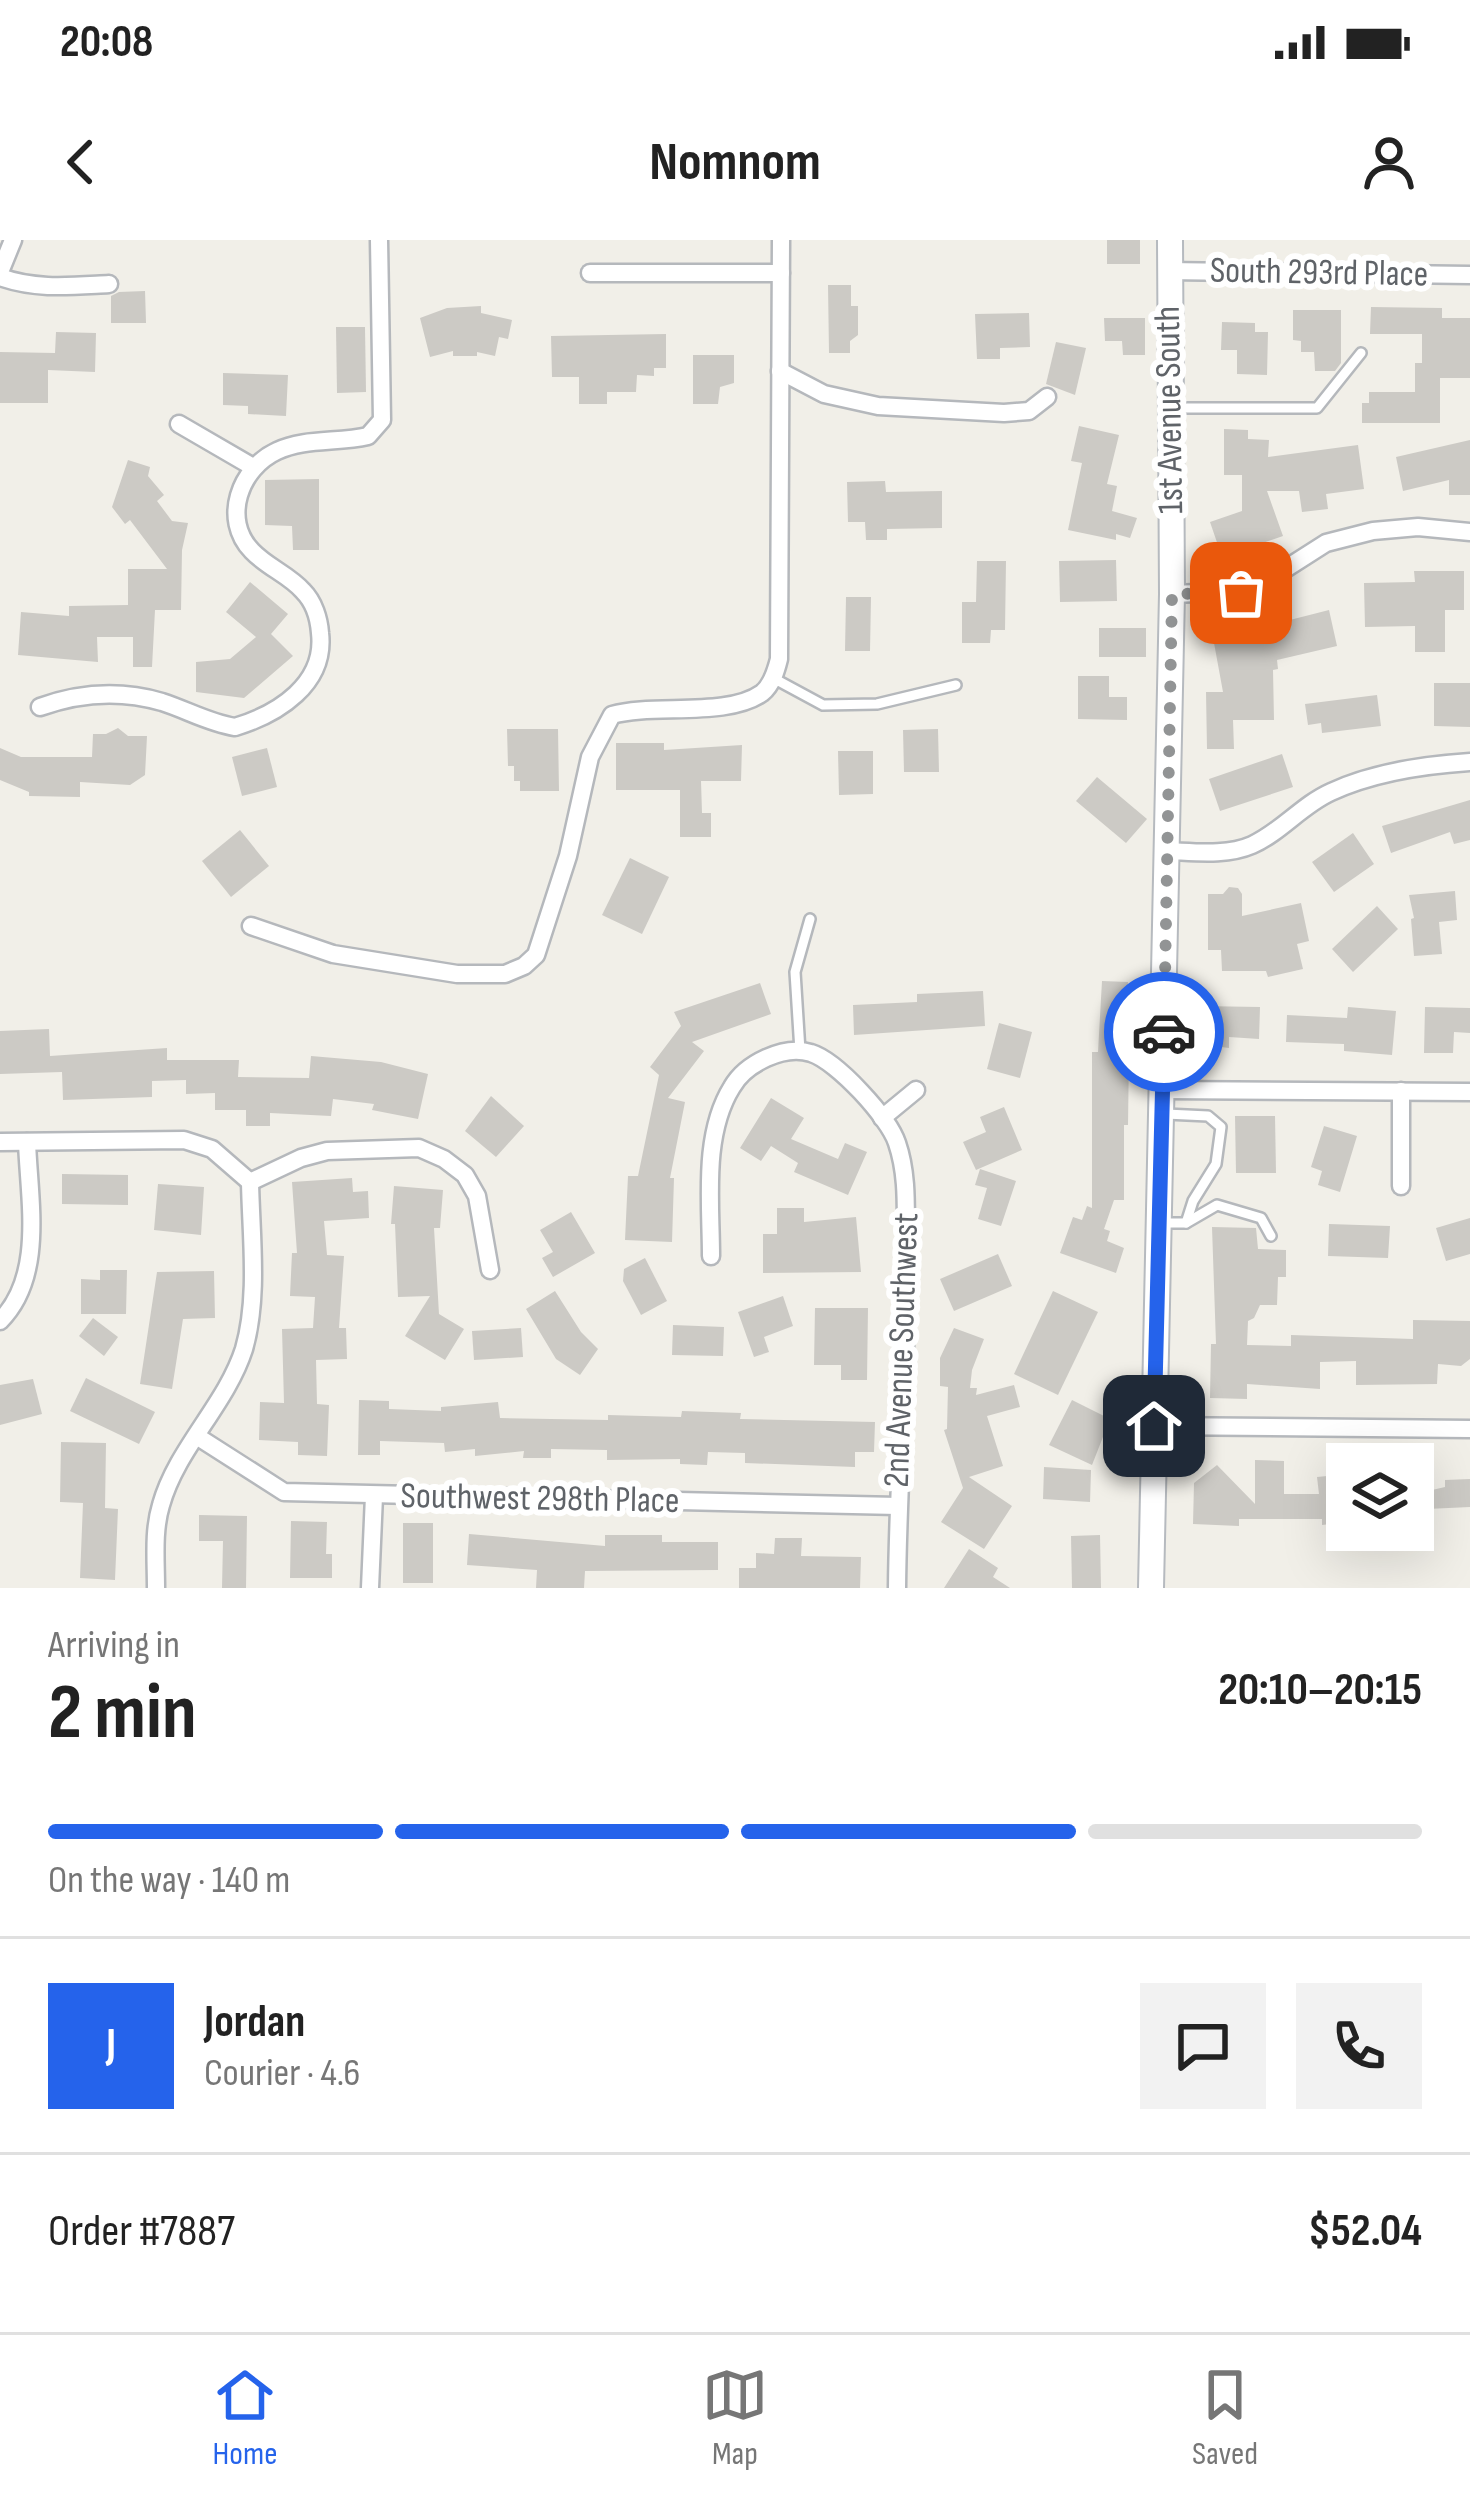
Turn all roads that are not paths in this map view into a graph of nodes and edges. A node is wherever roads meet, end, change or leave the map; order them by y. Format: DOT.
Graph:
graph roads {
  1 [pos="13,240"];
  2 [pos="379,240"];
  3 [pos="782,240"];
  4 [pos="1170,240"];
  5 [pos="1168,271"];
  6 [pos="590,273"];
  7 [pos="781,273"];
  8 [pos="0,274"];
  9 [pos="1470,275"];
  10 [pos="110,284"];
  11 [pos="1361,353"];
  12 [pos="780,371"];
  13 [pos="1047,397"];
  14 [pos="1169,408"];
  15 [pos="178,424"];
  16 [pos="253,466"];
  17 [pos="1470,532"];
  18 [pos="1172,594"];
  19 [pos="768,685"];
  20 [pos="956,685"];
  21 [pos="40,707"];
  22 [pos="1470,762"];
  23 [pos="1168,851"];
  24 [pos="810,919"];
  25 [pos="250,926"];
  26 [pos="800,1051"];
  27 [pos="916,1090"];
  28 [pos="1401,1091"];
  29 [pos="1470,1092"];
  30 [pos="1162,1102"];
  31 [pos="882,1118"];
  32 [pos="0,1142"];
  33 [pos="27,1142"];
  34 [pos="250,1182"];
  35 [pos="1401,1186"];
  36 [pos="1159,1223"];
  37 [pos="1186,1223"];
  38 [pos="1271,1236"];
  39 [pos="711,1256"];
  40 [pos="490,1270"];
  41 [pos="0,1321"];
  42 [pos="1154,1426"];
  43 [pos="1470,1429"];
  44 [pos="198,1437"];
  45 [pos="374,1496"];
  46 [pos="898,1506"];
  47 [pos="155,1588"];
  48 [pos="370,1588"];
  49 [pos="897,1588"];
  50 [pos="1150,1588"];
  1 -- 8 [label="street"];
  2 -- 16 [label="street"];
  3 -- 7 [label="street"];
  4 -- 5 [label="street, 1st Avenue South"];
  5 -- 9 [label="street, South 293rd Place"];
  5 -- 14 [label="street, 1st Avenue South"];
  6 -- 7 [label="street"];
  7 -- 12 [label="street"];
  8 -- 10 [label="street"];
  11 -- 14 [label="lane"];
  12 -- 13 [label="street"];
  12 -- 19 [label="street"];
  14 -- 18 [label="street, 1st Avenue South"];
  15 -- 16 [label="street"];
  16 -- 21 [label="street"];
  17 -- 18 [label="street"];
  18 -- 23 [label="street, 1st Avenue South"];
  19 -- 20 [label="lane"];
  19 -- 25 [label="street"];
  22 -- 23 [label="street"];
  23 -- 30 [label="street, 1st Avenue South"];
  24 -- 26 [label="lane"];
  26 -- 31 [label="street, 2nd Avenue Southwest"];
  26 -- 39 [label="street"];
  27 -- 31 [label="street"];
  28 -- 29 [label="street"];
  28 -- 30 [label="street"];
  28 -- 35 [label="street"];
  30 -- 36 [label="street, 1st Avenue South"];
  30 -- 37 [label="lane"];
  31 -- 46 [label="street, 2nd Avenue Southwest"];
  32 -- 33 [label="street"];
  33 -- 34 [label="street"];
  33 -- 41 [label="street"];
  34 -- 40 [label="street"];
  34 -- 44 [label="street"];
  36 -- 37 [label="lane"];
  36 -- 42 [label="street, 1st Avenue South"];
  37 -- 38 [label="lane"];
  42 -- 43 [label="street"];
  42 -- 50 [label="street, 1st Avenue South"];
  44 -- 45 [label="street, Southwest 298th Place"];
  44 -- 47 [label="street"];
  45 -- 46 [label="street, Southwest 298th Place"];
  45 -- 48 [label="street"];
  46 -- 49 [label="street, 2nd Avenue Southwest"];
}
